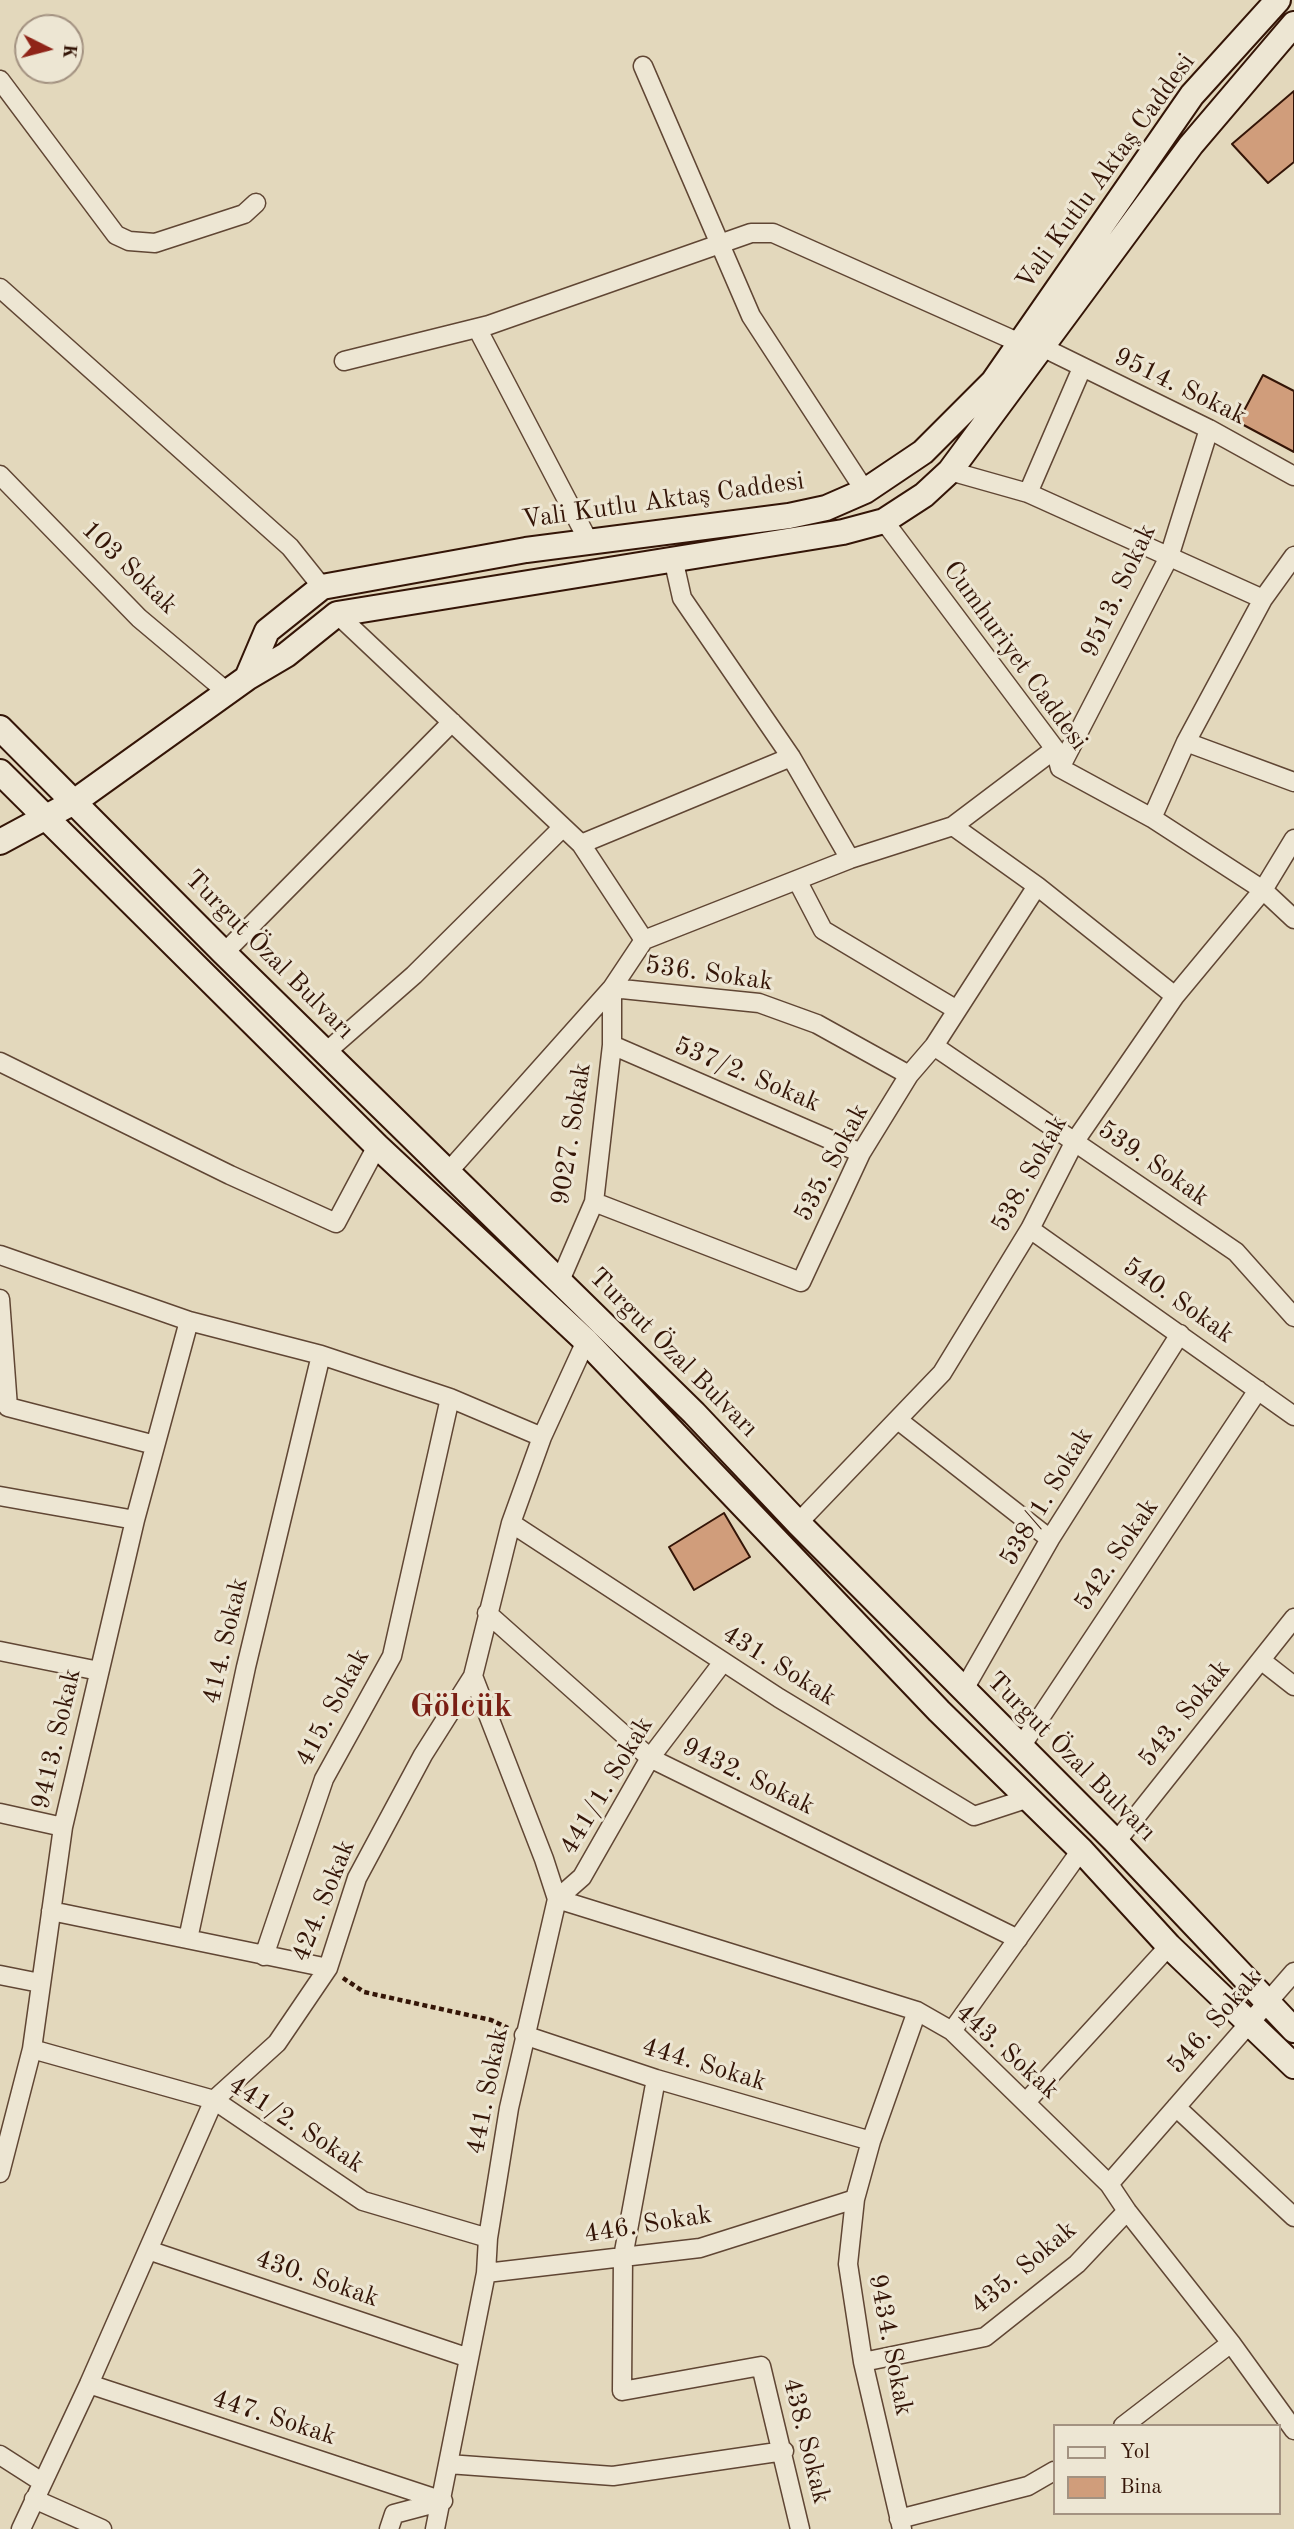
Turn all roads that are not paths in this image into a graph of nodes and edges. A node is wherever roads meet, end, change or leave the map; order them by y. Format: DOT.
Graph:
graph roads {
  1 [pos="1278,0"];
  2 [pos="1294,23"];
  3 [pos="643,66"];
  4 [pos="0,80"];
  5 [pos="256,203"];
  6 [pos="720,244"];
  7 [pos="0,288"];
  8 [pos="477,328"];
  9 [pos="1031,345"];
  10 [pos="344,361"];
  11 [pos="1082,368"];
  12 [pos="1209,429"];
  13 [pos="950,471"];
  14 [pos="0,475"];
  15 [pos="1294,476"];
  16 [pos="865,491"];
  17 [pos="1028,493"];
  18 [pos="884,521"];
  19 [pos="589,542"];
  20 [pos="1294,556"];
  21 [pos="1170,557"];
  22 [pos="673,558"];
  23 [pos="322,587"];
  24 [pos="1264,599"];
  25 [pos="337,614"];
  26 [pos="237,685"];
  27 [pos="452,722"];
  28 [pos="0,728"];
  29 [pos="1186,742"];
  30 [pos="1055,750"];
  31 [pos="791,757"];
  32 [pos="1059,768"];
  33 [pos="0,772"];
  34 [pos="1294,782"];
  35 [pos="74,802"];
  36 [pos="47,816"];
  37 [pos="1152,818"];
  38 [pos="953,826"];
  39 [pos="563,827"];
  40 [pos="1294,839"];
  41 [pos="0,842"];
  42 [pos="581,844"];
  43 [pos="850,859"];
  44 [pos="797,880"];
  45 [pos="1037,886"];
  46 [pos="1263,890"];
  47 [pos="1294,919"];
  48 [pos="644,940"];
  49 [pos="224,953"];
  50 [pos="612,988"];
  51 [pos="1175,996"];
  52 [pos="957,1010"];
  53 [pos="612,1045"];
  54 [pos="934,1046"];
  55 [pos="325,1053"];
  56 [pos="0,1062"];
  57 [pos="909,1075"];
  58 [pos="1075,1142"];
  59 [pos="377,1146"];
  60 [pos="861,1153"];
  61 [pos="448,1172"];
  62 [pos="594,1202"];
  63 [pos="1031,1229"];
  64 [pos="0,1255"];
  65 [pos="559,1283"];
  66 [pos="0,1299"];
  67 [pos="1294,1317"];
  68 [pos="189,1321"];
  69 [pos="1180,1334"];
  70 [pos="586,1340"];
  71 [pos="321,1355"];
  72 [pos="1258,1390"];
  73 [pos="450,1398"];
  74 [pos="1294,1416"];
  75 [pos="898,1420"];
  76 [pos="542,1437"];
  77 [pos="155,1445"];
  78 [pos="0,1496"];
  79 [pos="135,1520"];
  80 [pos="511,1523"];
  81 [pos="798,1523"];
  82 [pos="1050,1539"];
  83 [pos="487,1613"];
  84 [pos="1294,1618"];
  85 [pos="0,1651"];
  86 [pos="1262,1661"];
  87 [pos="723,1662"];
  88 [pos="99,1671"];
  89 [pos="473,1676"];
  90 [pos="1294,1686"];
  91 [pos="963,1691"];
  92 [pos="1020,1748"];
  93 [pos="650,1758"];
  94 [pos="1029,1798"];
  95 [pos="0,1813"];
  96 [pos="63,1827"];
  97 [pos="1116,1842"];
  98 [pos="1081,1850"];
  99 [pos="557,1899"];
  100 [pos="51,1911"];
  101 [pos="188,1939"];
  102 [pos="1018,1939"];
  103 [pos="1169,1946"];
  104 [pos="264,1956"];
  105 [pos="328,1968"];
  106 [pos="1294,1972"];
  107 [pos="0,1975"];
  108 [pos="40,1983"];
  109 [pos="1268,2004"];
  110 [pos="917,2011"];
  111 [pos="1251,2023"];
  112 [pos="1294,2030"];
  113 [pos="952,2031"];
  114 [pos="524,2035"];
  115 [pos="32,2049"];
  116 [pos="1294,2066"];
  117 [pos="656,2079"];
  118 [pos="214,2100"];
  119 [pos="1026,2102"];
  120 [pos="1176,2107"];
  121 [pos="871,2141"];
  122 [pos="5,2142"];
  123 [pos="0,2173"];
  124 [pos="1109,2184"];
  125 [pos="855,2199"];
  126 [pos="1127,2211"];
  127 [pos="1294,2217"];
  128 [pos="488,2238"];
  129 [pos="148,2250"];
  130 [pos="623,2257"];
  131 [pos="486,2273"];
  132 [pos="1231,2343"];
  133 [pos="469,2358"];
  134 [pos="863,2362"];
  135 [pos="89,2384"];
  136 [pos="1126,2424"];
  137 [pos="1294,2430"];
  138 [pos="783,2451"];
  139 [pos="0,2455"];
  140 [pos="448,2464"];
  141 [pos="1052,2472"];
  142 [pos="42,2482"];
  143 [pos="34,2499"];
  144 [pos="443,2501"];
  145 [pos="900,2524"];
  146 [pos="21,2529"];
  147 [pos="102,2529"];
  148 [pos="389,2529"];
  149 [pos="435,2529"];
  150 [pos="800,2529"];
  1 -- 9 [label="street, Vali Kutlu Aktaş Caddesi"];
  2 -- 9 [label="street, Vali Kutlu Aktaş Caddesi"];
  3 -- 6 [label="street"];
  4 -- 5 [label="street"];
  6 -- 8 [label="street, 9514. Sokak"];
  6 -- 9 [label="street, 9514. Sokak"];
  6 -- 16 [label="street"];
  7 -- 23 [label="street"];
  8 -- 10 [label="street, 9514. Sokak"];
  8 -- 19 [label="street"];
  9 -- 11 [label="street, 9514. Sokak"];
  9 -- 13 [label="street, Vali Kutlu Aktaş Caddesi"];
  9 -- 16 [label="street, Vali Kutlu Aktaş Caddesi"];
  11 -- 12 [label="street, 9514. Sokak"];
  11 -- 17 [label="street"];
  12 -- 15 [label="street, 9514. Sokak"];
  12 -- 21 [label="street, 9513. Sokak"];
  13 -- 17 [label="street"];
  13 -- 18 [label="street, Vali Kutlu Aktaş Caddesi"];
  14 -- 26 [label="street, 103 Sokak"];
  16 -- 18 [label="street"];
  16 -- 19 [label="street, Vali Kutlu Aktaş Caddesi"];
  17 -- 21 [label="street"];
  18 -- 22 [label="street, Vali Kutlu Aktaş Caddesi"];
  18 -- 30 [label="street, Cumhuriyet Caddesi"];
  19 -- 23 [label="street, Vali Kutlu Aktaş Caddesi"];
  20 -- 24 [label="street"];
  21 -- 24 [label="street"];
  21 -- 32 [label="street, 9513. Sokak"];
  22 -- 25 [label="street, Vali Kutlu Aktaş Caddesi"];
  22 -- 31 [label="street"];
  23 -- 26 [label="street, Vali Kutlu Aktaş Caddesi"];
  24 -- 29 [label="street"];
  25 -- 26 [label="street, Vali Kutlu Aktaş Caddesi"];
  25 -- 27 [label="street"];
  26 -- 35 [label="street, Vali Kutlu Aktaş Caddesi"];
  27 -- 39 [label="street"];
  27 -- 49 [label="street"];
  28 -- 35 [label="street, Turgut Özal Bulvarı"];
  29 -- 34 [label="street"];
  29 -- 37 [label="street"];
  30 -- 32 [label="street, Cumhuriyet Caddesi"];
  30 -- 38 [label="street"];
  31 -- 42 [label="street"];
  31 -- 43 [label="street"];
  32 -- 37 [label="street, Cumhuriyet Caddesi"];
  33 -- 36 [label="street, Turgut Özal Bulvarı"];
  35 -- 36 [label="street, Vali Kutlu Aktaş Caddesi"];
  35 -- 49 [label="street, Turgut Özal Bulvarı"];
  36 -- 41 [label="street, Vali Kutlu Aktaş Caddesi"];
  36 -- 59 [label="street, Turgut Özal Bulvarı"];
  37 -- 46 [label="street, Cumhuriyet Caddesi"];
  38 -- 43 [label="street"];
  38 -- 45 [label="street"];
  39 -- 42 [label="street"];
  39 -- 55 [label="street"];
  40 -- 46 [label="street, 538. Sokak"];
  42 -- 48 [label="street"];
  43 -- 44 [label="street"];
  44 -- 48 [label="street"];
  44 -- 52 [label="street"];
  45 -- 51 [label="street"];
  45 -- 52 [label="street, 535. Sokak"];
  46 -- 47 [label="street, Cumhuriyet Caddesi"];
  46 -- 51 [label="street, 538. Sokak"];
  48 -- 50 [label="street"];
  49 -- 55 [label="street, Turgut Özal Bulvarı"];
  50 -- 53 [label="street, 9027. Sokak"];
  50 -- 57 [label="street, 536. Sokak"];
  50 -- 61 [label="street"];
  51 -- 58 [label="street, 538. Sokak"];
  52 -- 54 [label="street, 535. Sokak"];
  53 -- 60 [label="street, 537/2. Sokak"];
  53 -- 62 [label="street, 9027. Sokak"];
  54 -- 57 [label="street, 535. Sokak"];
  54 -- 58 [label="street, 539. Sokak"];
  55 -- 61 [label="street, Turgut Özal Bulvarı"];
  56 -- 59 [label="street"];
  57 -- 60 [label="street, 535. Sokak"];
  58 -- 63 [label="street, 538. Sokak"];
  58 -- 67 [label="street, 539. Sokak"];
  59 -- 70 [label="street, Turgut Özal Bulvarı"];
  60 -- 62 [label="street, 535. Sokak"];
  61 -- 65 [label="street, Turgut Özal Bulvarı"];
  62 -- 65 [label="street, 9027. Sokak"];
  63 -- 69 [label="street, 540. Sokak"];
  63 -- 75 [label="street, 538. Sokak"];
  64 -- 68 [label="street"];
  65 -- 81 [label="street, Turgut Özal Bulvarı"];
  66 -- 77 [label="street"];
  68 -- 71 [label="street"];
  68 -- 77 [label="street, 9413. Sokak"];
  69 -- 72 [label="street, 540. Sokak"];
  69 -- 82 [label="street, 538/1. Sokak"];
  70 -- 76 [label="street, 424. Sokak"];
  70 -- 94 [label="street, Turgut Özal Bulvarı"];
  71 -- 73 [label="street"];
  71 -- 101 [label="street, 414. Sokak"];
  72 -- 74 [label="street, 540. Sokak"];
  72 -- 92 [label="street, 542. Sokak"];
  73 -- 76 [label="street"];
  73 -- 104 [label="street, 415. Sokak"];
  75 -- 81 [label="street, 538. Sokak"];
  75 -- 82 [label="street"];
  76 -- 80 [label="street, 424. Sokak"];
  77 -- 79 [label="street, 9413. Sokak"];
  78 -- 79 [label="street"];
  79 -- 88 [label="street, 9413. Sokak"];
  80 -- 83 [label="street, 424. Sokak"];
  80 -- 87 [label="street, 431. Sokak"];
  81 -- 91 [label="street, Turgut Özal Bulvarı"];
  82 -- 91 [label="street, 538/1. Sokak"];
  83 -- 89 [label="street, 424. Sokak"];
  83 -- 93 [label="street, 9432. Sokak"];
  84 -- 86 [label="street, 543. Sokak"];
  85 -- 88 [label="street"];
  86 -- 90 [label="street"];
  86 -- 97 [label="street, 543. Sokak"];
  87 -- 93 [label="street, 441/1. Sokak"];
  87 -- 94 [label="street, 431. Sokak"];
  88 -- 96 [label="street, 9413. Sokak"];
  89 -- 99 [label="street"];
  89 -- 105 [label="street, 424. Sokak"];
  91 -- 92 [label="street, Turgut Özal Bulvarı"];
  92 -- 97 [label="street, Turgut Özal Bulvarı"];
  93 -- 99 [label="street, 441/1. Sokak"];
  93 -- 102 [label="street, 9432. Sokak"];
  94 -- 98 [label="street, Turgut Özal Bulvarı"];
  95 -- 96 [label="street"];
  96 -- 100 [label="street, 9413. Sokak"];
  97 -- 109 [label="street, Turgut Özal Bulvarı"];
  98 -- 102 [label="street"];
  98 -- 103 [label="street, Turgut Özal Bulvarı"];
  99 -- 110 [label="street, 443. Sokak"];
  99 -- 114 [label="street, 441. Sokak"];
  100 -- 101 [label="street"];
  100 -- 108 [label="street, 9413. Sokak"];
  101 -- 104 [label="street"];
  102 -- 113 [label="street"];
  103 -- 111 [label="street, Turgut Özal Bulvarı"];
  103 -- 119 [label="street"];
  104 -- 105 [label="street"];
  105 -- 118 [label="street, 424. Sokak"];
  106 -- 109 [label="street, 546. Sokak"];
  107 -- 108 [label="street"];
  108 -- 115 [label="street, 9413. Sokak"];
  109 -- 111 [label="street, 546. Sokak"];
  109 -- 112 [label="street, Turgut Özal Bulvarı"];
  110 -- 113 [label="street, 443. Sokak"];
  110 -- 121 [label="street, 9434. Sokak"];
  111 -- 116 [label="street, Turgut Özal Bulvarı"];
  111 -- 120 [label="street, 546. Sokak"];
  113 -- 119 [label="street, 443. Sokak"];
  114 -- 117 [label="street, 444. Sokak"];
  114 -- 128 [label="street, 441. Sokak"];
  115 -- 118 [label="street, 441/2. Sokak"];
  115 -- 122 [label="street, 9413. Sokak"];
  117 -- 121 [label="street, 444. Sokak"];
  117 -- 130 [label="street"];
  118 -- 128 [label="street, 441/2. Sokak"];
  118 -- 129 [label="street, 424. Sokak"];
  119 -- 124 [label="street, 443. Sokak"];
  120 -- 124 [label="street, 546. Sokak"];
  120 -- 127 [label="street"];
  121 -- 125 [label="street, 9434. Sokak"];
  122 -- 123 [label="street, 9413. Sokak"];
  124 -- 126 [label="street, 443. Sokak"];
  125 -- 130 [label="street, 446. Sokak"];
  125 -- 134 [label="street, 9434. Sokak"];
  126 -- 132 [label="street, 443. Sokak"];
  126 -- 134 [label="street, 435. Sokak"];
  128 -- 131 [label="street, 441. Sokak"];
  129 -- 133 [label="street, 430. Sokak"];
  129 -- 135 [label="street, 424. Sokak"];
  130 -- 131 [label="street, 446. Sokak"];
  130 -- 138 [label="street, 438. Sokak"];
  131 -- 133 [label="street, 441. Sokak"];
  132 -- 136 [label="street"];
  132 -- 137 [label="street, 443. Sokak"];
  133 -- 140 [label="street, 441. Sokak"];
  134 -- 145 [label="street, 9434. Sokak"];
  135 -- 142 [label="street, 424. Sokak"];
  135 -- 144 [label="street, 447. Sokak"];
  138 -- 140 [label="street"];
  138 -- 150 [label="street, 438. Sokak"];
  139 -- 142 [label="street"];
  140 -- 144 [label="street, 441. Sokak"];
  141 -- 145 [label="street"];
  142 -- 143 [label="street, 424. Sokak"];
  143 -- 146 [label="street, 424. Sokak"];
  143 -- 147 [label="street"];
  144 -- 148 [label="street"];
  144 -- 149 [label="street, 441. Sokak"];
}
